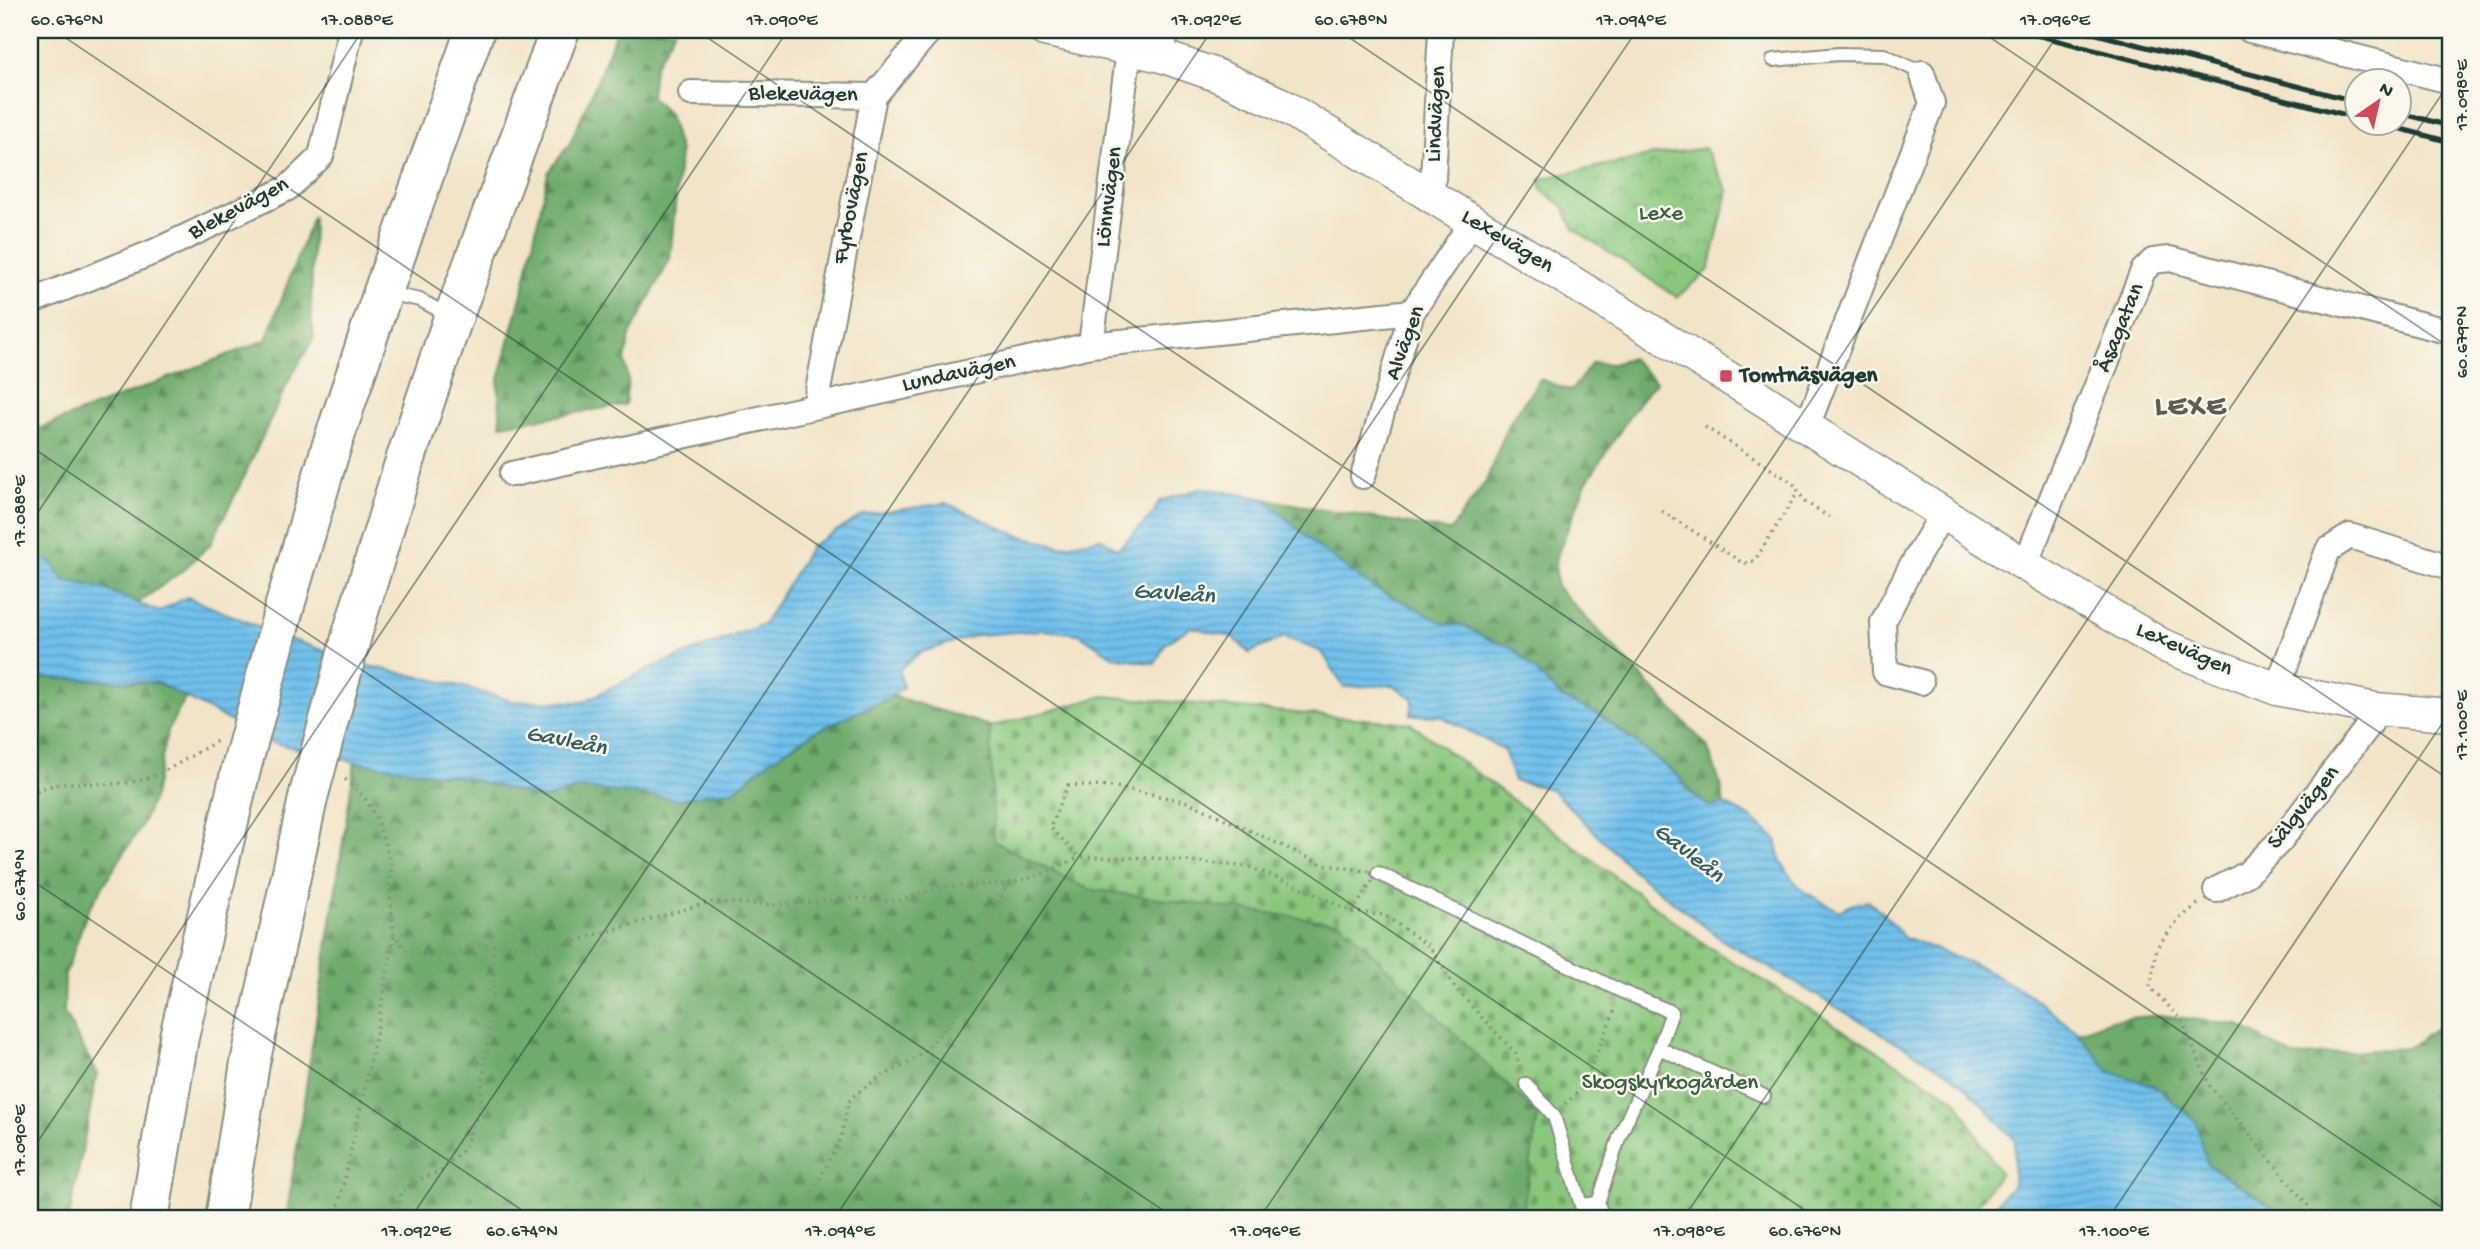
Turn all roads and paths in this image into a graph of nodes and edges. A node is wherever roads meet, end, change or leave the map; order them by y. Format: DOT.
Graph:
graph roads {
  1 [pos="351,30"];
  2 [pos="475,30"];
  3 [pos="560,30"];
  4 [pos="930,30"];
  5 [pos="1044,30"];
  6 [pos="1441,30"];
  7 [pos="2250,30"];
  8 [pos="1164,43"];
  9 [pos="1129,49"];
  10 [pos="1773,60"];
  11 [pos="1922,73"];
  12 [pos="2450,81"];
  13 [pos="691,93"];
  14 [pos="874,96"];
  15 [pos="1432,197"];
  16 [pos="1473,221"];
  17 [pos="383,292"];
  18 [pos="30,302"];
  19 [pos="1412,312"];
  20 [pos="453,318"];
  21 [pos="2450,332"];
  22 [pos="1091,345"];
  23 [pos="815,406"];
  24 [pos="1805,427"];
  25 [pos="1705,428"];
  26 [pos="512,474"];
  27 [pos="1363,476"];
  28 [pos="1798,492"];
  29 [pos="1662,511"];
  30 [pos="1943,513"];
  31 [pos="1829,517"];
  32 [pos="2025,565"];
  33 [pos="2450,567"];
  34 [pos="1921,682"];
  35 [pos="2277,689"];
  36 [pos="2375,709"];
  37 [pos="2450,715"];
  38 [pos="235,754"];
  39 [pos="344,777"];
  40 [pos="30,793"];
  41 [pos="1079,857"];
  42 [pos="1378,873"];
  43 [pos="1007,884"];
  44 [pos="2216,890"];
  45 [pos="1352,912"];
  46 [pos="394,935"];
  47 [pos="493,946"];
  48 [pos="1623,992"];
  49 [pos="1659,1048"];
  50 [pos="1526,1084"];
  51 [pos="1764,1096"];
  52 [pos="1554,1116"];
  53 [pos="1598,1203"];
  54 [pos="149,1219"];
  55 [pos="225,1219"];
  56 [pos="336,1219"];
  57 [pos="398,1219"];
  58 [pos="807,1219"];
  59 [pos="1603,1219"];
  60 [pos="2319,1219"];
  1 -- 18 [label="street, Blekevägen"];
  2 -- 17 [label="highway"];
  3 -- 20 [label="highway"];
  4 -- 14 [label="street, Fyrbovägen"];
  5 -- 9 [label="street, Lexevägen"];
  6 -- 15 [label="street, Lindvägen"];
  7 -- 12 [label="street"];
  8 -- 9 [label="street, Lexevägen"];
  8 -- 15 [label="street, Lexevägen"];
  9 -- 22 [label="street, Lönnvägen"];
  10 -- 11 [label="lane"];
  11 -- 24 [label="street"];
  13 -- 14 [label="street, Blekevägen"];
  14 -- 23 [label="street, Fyrbovägen"];
  15 -- 16 [label="street, Lexevägen"];
  16 -- 19 [label="street, Alvägen"];
  16 -- 24 [label="street, Lexevägen"];
  17 -- 20 [label="lane"];
  17 -- 38 [label="highway, bridge"];
  19 -- 22 [label="street, Lundavägen"];
  19 -- 27 [label="street, Alvägen"];
  20 -- 55 [label="highway, bridge"];
  21 -- 32 [label="street, Åsagatan"];
  22 -- 23 [label="street, Lundavägen"];
  23 -- 26 [label="street, Lundavägen"];
  24 -- 30 [label="street, Lexevägen"];
  25 -- 28 [label="path"];
  28 -- 29 [label="path"];
  28 -- 31 [label="path"];
  30 -- 32 [label="street, Lexevägen"];
  30 -- 34 [label="street"];
  32 -- 35 [label="street, Lexevägen"];
  33 -- 35 [label="street"];
  35 -- 36 [label="street, Lexevägen"];
  36 -- 37 [label="street, Lexevägen"];
  36 -- 44 [label="street, Sälgvägen"];
  38 -- 40 [label="path"];
  38 -- 54 [label="highway"];
  39 -- 46 [label="path"];
  41 -- 42 [label="path"];
  41 -- 43 [label="path"];
  41 -- 45 [label="path"];
  42 -- 45 [label="path"];
  42 -- 48 [label="lane"];
  43 -- 47 [label="path"];
  43 -- 58 [label="path"];
  44 -- 60 [label="path"];
  45 -- 50 [label="path"];
  46 -- 47 [label="path"];
  46 -- 56 [label="path"];
  47 -- 57 [label="path"];
  48 -- 49 [label="lane"];
  48 -- 52 [label="path"];
  49 -- 51 [label="lane"];
  49 -- 53 [label="lane"];
  50 -- 52 [label="lane"];
  52 -- 53 [label="lane"];
  53 -- 59 [label="lane"];
}
